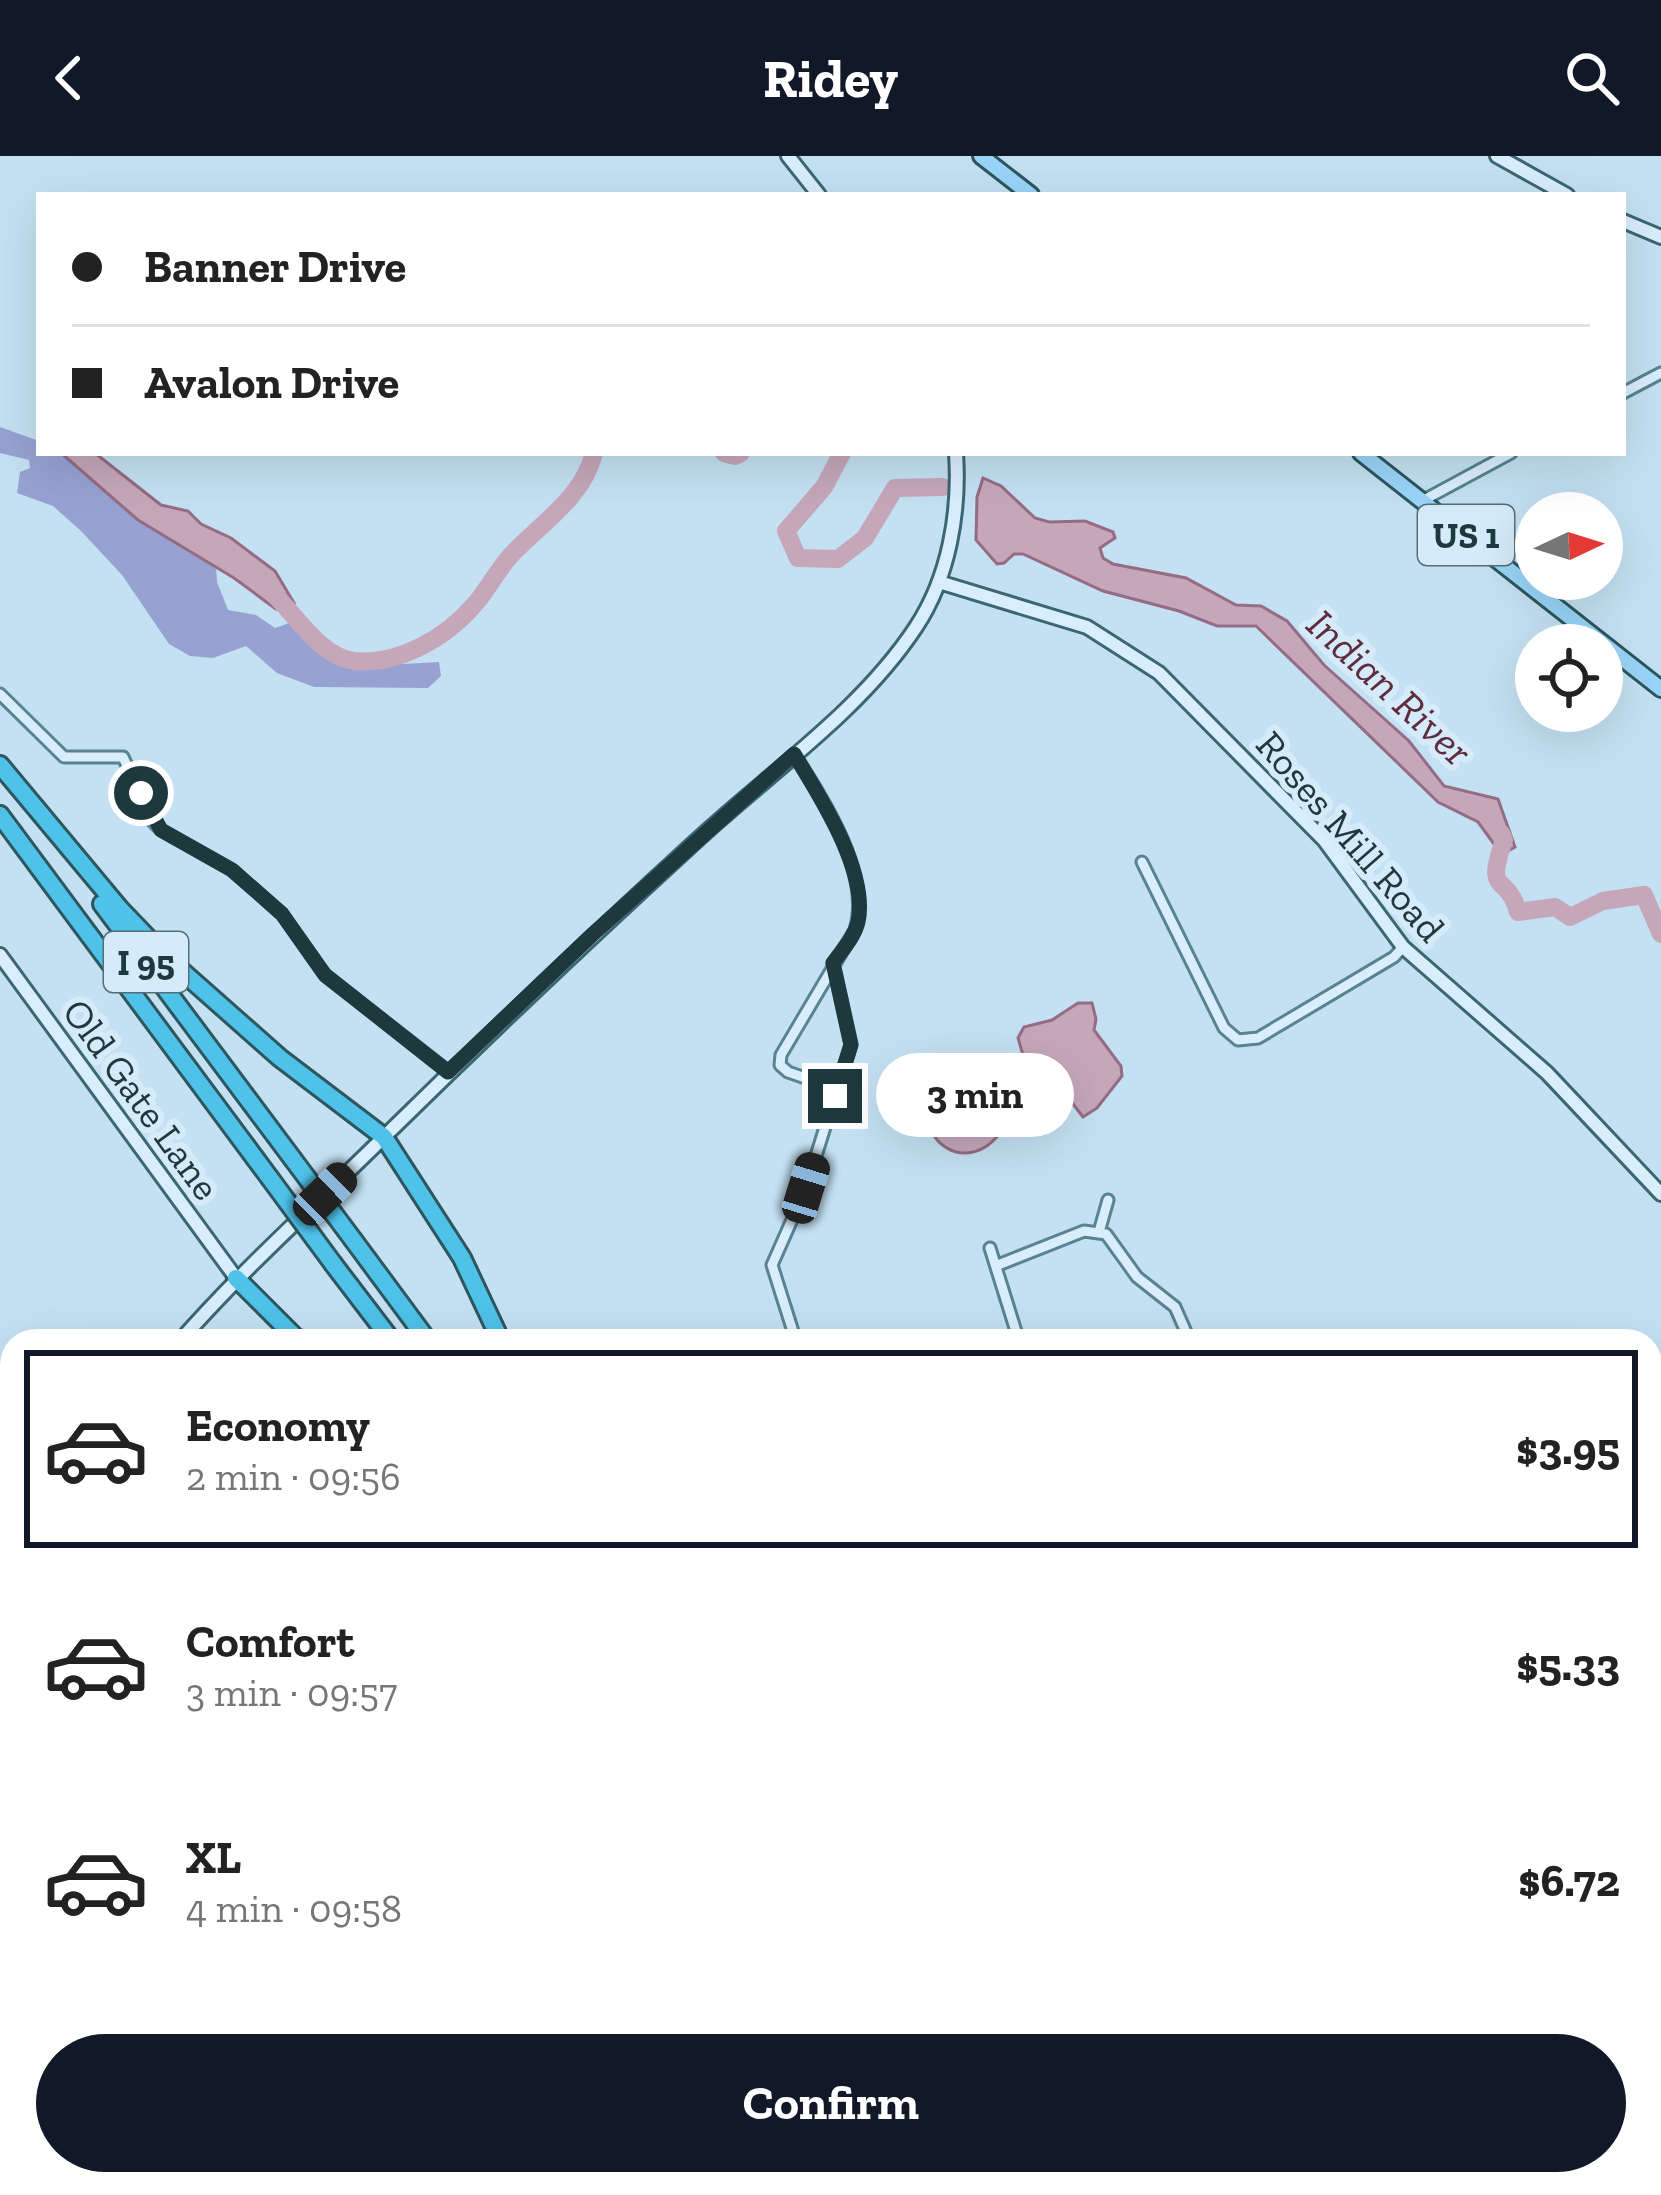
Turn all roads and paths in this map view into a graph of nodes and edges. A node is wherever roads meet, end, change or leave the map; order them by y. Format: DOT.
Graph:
graph roads {
  1 [pos="788,156"];
  2 [pos="981,156"];
  3 [pos="1497,156"];
  4 [pos="817,192"];
  5 [pos="1026,192"];
  6 [pos="1562,192"];
  7 [pos="1626,222"];
  8 [pos="1661,237"];
  9 [pos="1661,373"];
  10 [pos="1626,391"];
  11 [pos="956,456"];
  12 [pos="1365,456"];
  13 [pos="1505,456"];
  14 [pos="1422,501"];
  15 [pos="939,582"];
  16 [pos="1661,689"];
  17 [pos="0,694"];
  18 [pos="794,754"];
  19 [pos="0,766"];
  20 [pos="0,815"];
  21 [pos="1142,862"];
  22 [pos="1403,947"];
  23 [pos="0,955"];
  24 [pos="833,963"];
  25 [pos="448,1072"];
  26 [pos="837,1089"];
  27 [pos="384,1137"];
  28 [pos="1661,1194"];
  29 [pos="1108,1200"];
  30 [pos="1100,1232"];
  31 [pos="990,1248"];
  32 [pos="998,1265"];
  33 [pos="236,1278"];
  34 [pos="191,1329"];
  35 [pos="287,1329"];
  36 [pos="383,1329"];
  37 [pos="419,1329"];
  38 [pos="495,1329"];
  39 [pos="792,1329"];
  40 [pos="1016,1329"];
  41 [pos="1185,1329"];
  1 -- 4 [label="main road"];
  2 -- 5 [label="main road"];
  3 -- 6 [label="main road"];
  7 -- 8 [label="main road"];
  9 -- 10 [label="street"];
  11 -- 15 [label="main road"];
  12 -- 14 [label="main road, US 1"];
  13 -- 14 [label="street"];
  14 -- 16 [label="main road, US 1"];
  15 -- 18 [label="main road"];
  15 -- 22 [label="main road, Roses Mill Road"];
  17 -- 25 [label="street"];
  18 -- 24 [label="street"];
  18 -- 25 [label="main road"];
  19 -- 27 [label="highway"];
  19 -- 37 [label="highway, I 95, bridge"];
  20 -- 36 [label="highway, I 95, bridge"];
  21 -- 22 [label="street"];
  22 -- 28 [label="main road, Roses Mill Road"];
  23 -- 33 [label="main road, Old Gate Lane"];
  24 -- 26 [label="street"];
  24 -- 26 [label="street"];
  25 -- 27 [label="main road"];
  26 -- 39 [label="street"];
  27 -- 33 [label="main road"];
  27 -- 38 [label="highway"];
  29 -- 30 [label="street"];
  30 -- 32 [label="street"];
  30 -- 41 [label="street"];
  31 -- 32 [label="street"];
  32 -- 40 [label="street"];
  33 -- 34 [label="main road"];
  33 -- 35 [label="highway"];
}
